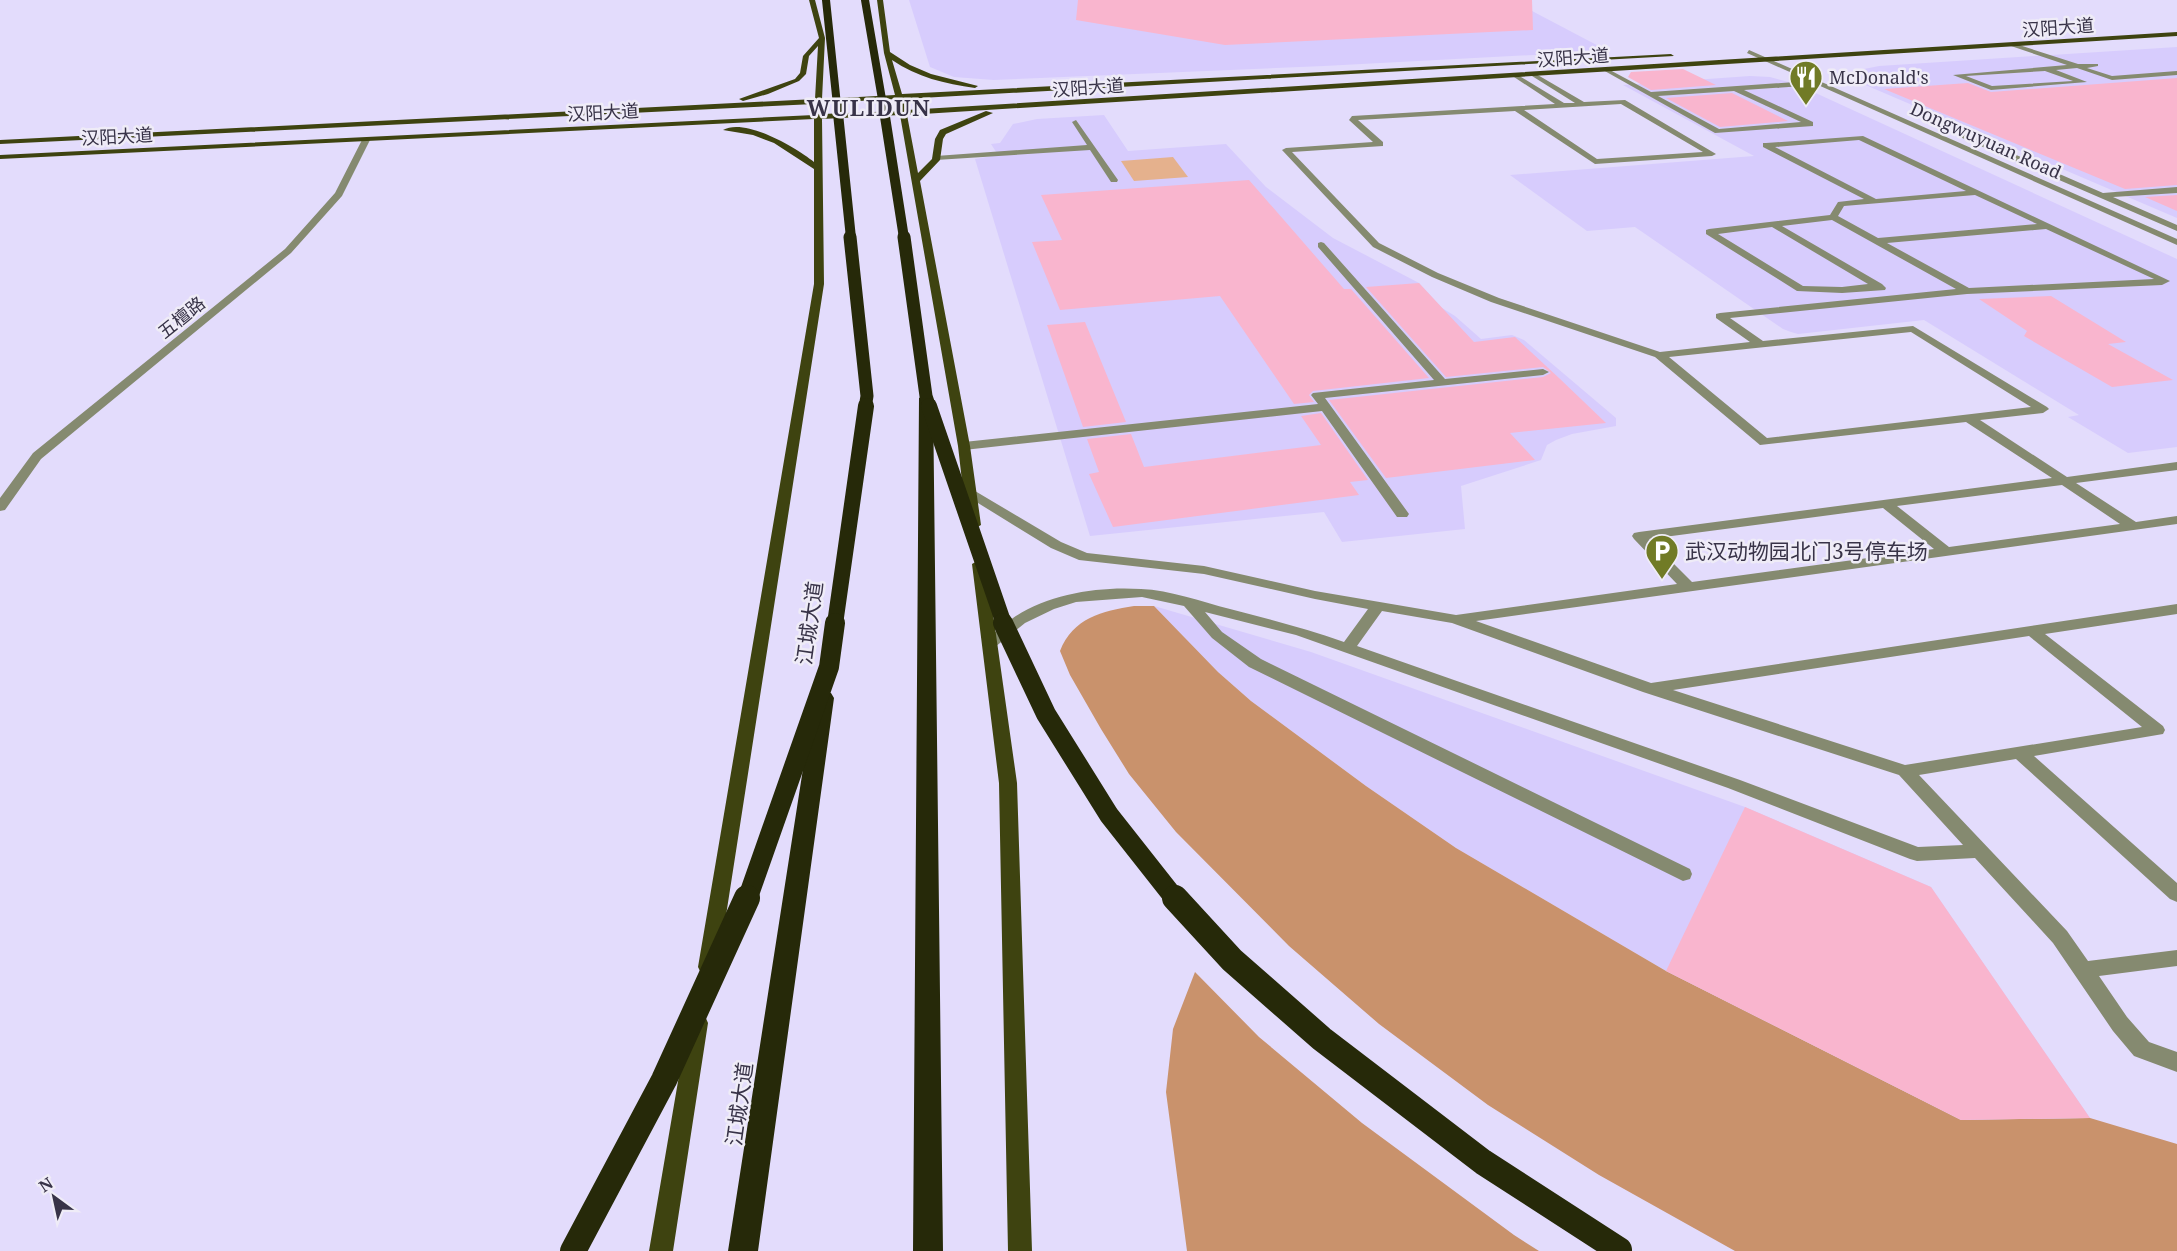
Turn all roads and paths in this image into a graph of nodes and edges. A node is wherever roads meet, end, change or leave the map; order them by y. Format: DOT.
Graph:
graph roads {
  1 [pos="812,0"];
  2 [pos="826,0"];
  3 [pos="865,0"];
  4 [pos="880,0"];
  5 [pos="2177,27"];
  6 [pos="2177,34"];
  7 [pos="822,38"];
  8 [pos="2030,44"];
  9 [pos="2013,45"];
  10 [pos="1818,48"];
  11 [pos="1770,51"];
  12 [pos="1737,52"];
  13 [pos="1749,52"];
  14 [pos="887,53"];
  15 [pos="1678,56"];
  16 [pos="1789,59"];
  17 [pos="1769,60"];
  18 [pos="2096,65"];
  19 [pos="2079,67"];
  20 [pos="1810,68"];
  21 [pos="2046,69"];
  22 [pos="1606,70"];
  23 [pos="2177,73"];
  24 [pos="1534,75"];
  25 [pos="1516,76"];
  26 [pos="2130,76"];
  27 [pos="1137,83"];
  28 [pos="1822,83"];
  29 [pos="1736,89"];
  30 [pos="1650,94"];
  31 [pos="1582,104"];
  32 [pos="900,105"];
  33 [pos="1562,105"];
  34 [pos="1015,107"];
  35 [pos="703,108"];
  36 [pos="1516,108"];
  37 [pos="818,109"];
  38 [pos="1076,122"];
  39 [pos="548,130"];
  40 [pos="1951,130"];
  41 [pos="366,140"];
  42 [pos="0,142"];
  43 [pos="1093,147"];
  44 [pos="0,157"];
  45 [pos="936,158"];
  46 [pos="819,169"];
  47 [pos="915,180"];
  48 [pos="1114,180"];
  49 [pos="2177,190"];
  50 [pos="1977,193"];
  51 [pos="2102,196"];
  52 [pos="1874,201"];
  53 [pos="1833,217"];
  54 [pos="1773,224"];
  55 [pos="2048,226"];
  56 [pos="2177,228"];
  57 [pos="1878,241"];
  58 [pos="2177,242"];
  59 [pos="1321,245"];
  60 [pos="1878,286"];
  61 [pos="1967,291"];
  62 [pos="1898,298"];
  63 [pos="1761,345"];
  64 [pos="1659,355"];
  65 [pos="1543,372"];
  66 [pos="1443,382"];
  67 [pos="926,396"];
  68 [pos="1326,407"];
  69 [pos="1969,418"];
  70 [pos="964,446"];
  71 [pos="2177,466"];
  72 [pos="2064,481"];
  73 [pos="970,492"];
  74 [pos="1886,504"];
  75 [pos="0,507"];
  76 [pos="1402,514"];
  77 [pos="2177,520"];
  78 [pos="2133,526"];
  79 [pos="1946,552"];
  80 [pos="1688,587"];
  81 [pos="1189,603"];
  82 [pos="1378,606"];
  83 [pos="2177,609"];
  84 [pos="1455,619"];
  85 [pos="2032,631"];
  86 [pos="990,644"];
  87 [pos="1347,648"];
  88 [pos="829,667"];
  89 [pos="1648,688"];
  90 [pos="2020,753"];
  91 [pos="1905,771"];
  92 [pos="1979,851"];
  93 [pos="1683,874"];
  94 [pos="2177,894"];
  95 [pos="2177,958"];
  96 [pos="2083,970"];
  97 [pos="2177,1062"];
  98 [pos="573,1251"];
  99 [pos="661,1251"];
  100 [pos="743,1251"];
  101 [pos="928,1251"];
  102 [pos="1020,1251"];
  103 [pos="1620,1251"];
  1 -- 7 [label="main road"];
  2 -- 88 [label="highway, 江城大道, bridge"];
  3 -- 67 [label="highway, bridge"];
  4 -- 14 [label="main road"];
  5 -- 10 [label="main road, 汉阳大道"];
  6 -- 8 [label="main road, 汉阳大道"];
  7 -- 35 [label="main road"];
  7 -- 37 [label="main road"];
  8 -- 9 [label="main road, 汉阳大道"];
  8 -- 18 [label="street"];
  9 -- 16 [label="main road, 汉阳大道"];
  9 -- 19 [label="street"];
  11 -- 13 [label="main road"];
  11 -- 16 [label="street"];
  12 -- 13 [label="main road"];
  13 -- 17 [label="street, Dongwuyuan Road"];
  14 -- 27 [label="main road"];
  14 -- 32 [label="main road"];
  15 -- 27 [label="main road, 汉阳大道"];
  16 -- 17 [label="main road, 汉阳大道"];
  16 -- 20 [label="street"];
  17 -- 22 [label="main road, 汉阳大道"];
  17 -- 28 [label="street, Dongwuyuan Road"];
  18 -- 19 [label="street"];
  18 -- 26 [label="street"];
  19 -- 21 [label="street"];
  19 -- 26 [label="street"];
  21 -- 21 [label="street"];
  22 -- 24 [label="main road, 汉阳大道"];
  22 -- 30 [label="street"];
  23 -- 26 [label="street"];
  24 -- 25 [label="main road, 汉阳大道"];
  24 -- 31 [label="street"];
  25 -- 33 [label="street"];
  25 -- 34 [label="main road, 汉阳大道"];
  27 -- 32 [label="main road, 汉阳大道"];
  28 -- 29 [label="street"];
  28 -- 58 [label="street, Dongwuyuan Road"];
  29 -- 30 [label="street"];
  29 -- 30 [label="street"];
  31 -- 33 [label="street"];
  31 -- 36 [label="street"];
  32 -- 34 [label="main road, 汉阳大道"];
  32 -- 37 [label="main road, 汉阳大道"];
  32 -- 37 [label="main road, 汉阳大道"];
  32 -- 47 [label="main road"];
  33 -- 36 [label="street"];
  34 -- 45 [label="main road"];
  35 -- 37 [label="main road, 汉阳大道"];
  35 -- 42 [label="main road, 汉阳大道"];
  36 -- 64 [label="street"];
  37 -- 39 [label="main road, 汉阳大道"];
  37 -- 46 [label="main road"];
  38 -- 43 [label="street"];
  39 -- 41 [label="main road, 汉阳大道"];
  39 -- 46 [label="main road"];
  40 -- 51 [label="street, Dongwuyuan Road"];
  41 -- 44 [label="main road, 汉阳大道"];
  41 -- 75 [label="street, 五檀路"];
  43 -- 45 [label="street"];
  43 -- 48 [label="street"];
  45 -- 47 [label="main road"];
  46 -- 99 [label="main road"];
  47 -- 70 [label="main road"];
  49 -- 51 [label="street"];
  50 -- 52 [label="street"];
  50 -- 52 [label="street"];
  50 -- 55 [label="street"];
  51 -- 56 [label="street, Dongwuyuan Road"];
  52 -- 53 [label="street"];
  53 -- 54 [label="street"];
  53 -- 57 [label="street"];
  54 -- 60 [label="street"];
  54 -- 60 [label="street"];
  55 -- 57 [label="street"];
  55 -- 61 [label="street"];
  57 -- 61 [label="street"];
  59 -- 66 [label="street"];
  60 -- 62 [label="street"];
  61 -- 62 [label="street"];
  62 -- 63 [label="street"];
  63 -- 64 [label="street"];
  63 -- 69 [label="street"];
  64 -- 69 [label="street"];
  65 -- 66 [label="street"];
  66 -- 68 [label="street"];
  67 -- 101 [label="highway, bridge"];
  67 -- 103 [label="highway, bridge"];
  68 -- 70 [label="street"];
  68 -- 76 [label="street"];
  69 -- 72 [label="street"];
  70 -- 73 [label="main road"];
  71 -- 72 [label="street"];
  72 -- 74 [label="street"];
  72 -- 78 [label="street"];
  73 -- 82 [label="street"];
  73 -- 86 [label="main road"];
  74 -- 79 [label="street"];
  74 -- 80 [label="street"];
  77 -- 78 [label="street"];
  78 -- 79 [label="street"];
  79 -- 80 [label="street"];
  80 -- 84 [label="street"];
  81 -- 86 [label="street"];
  81 -- 87 [label="street"];
  81 -- 93 [label="street"];
  82 -- 84 [label="street"];
  82 -- 87 [label="street"];
  83 -- 85 [label="street"];
  84 -- 89 [label="street"];
  85 -- 89 [label="street"];
  85 -- 90 [label="street"];
  86 -- 102 [label="main road"];
  87 -- 92 [label="street"];
  88 -- 98 [label="highway, bridge"];
  88 -- 100 [label="highway, 江城大道, bridge"];
  89 -- 91 [label="street"];
  90 -- 91 [label="street"];
  90 -- 94 [label="street"];
  91 -- 92 [label="street"];
  92 -- 96 [label="street"];
  95 -- 96 [label="street"];
  96 -- 97 [label="street"];
}
